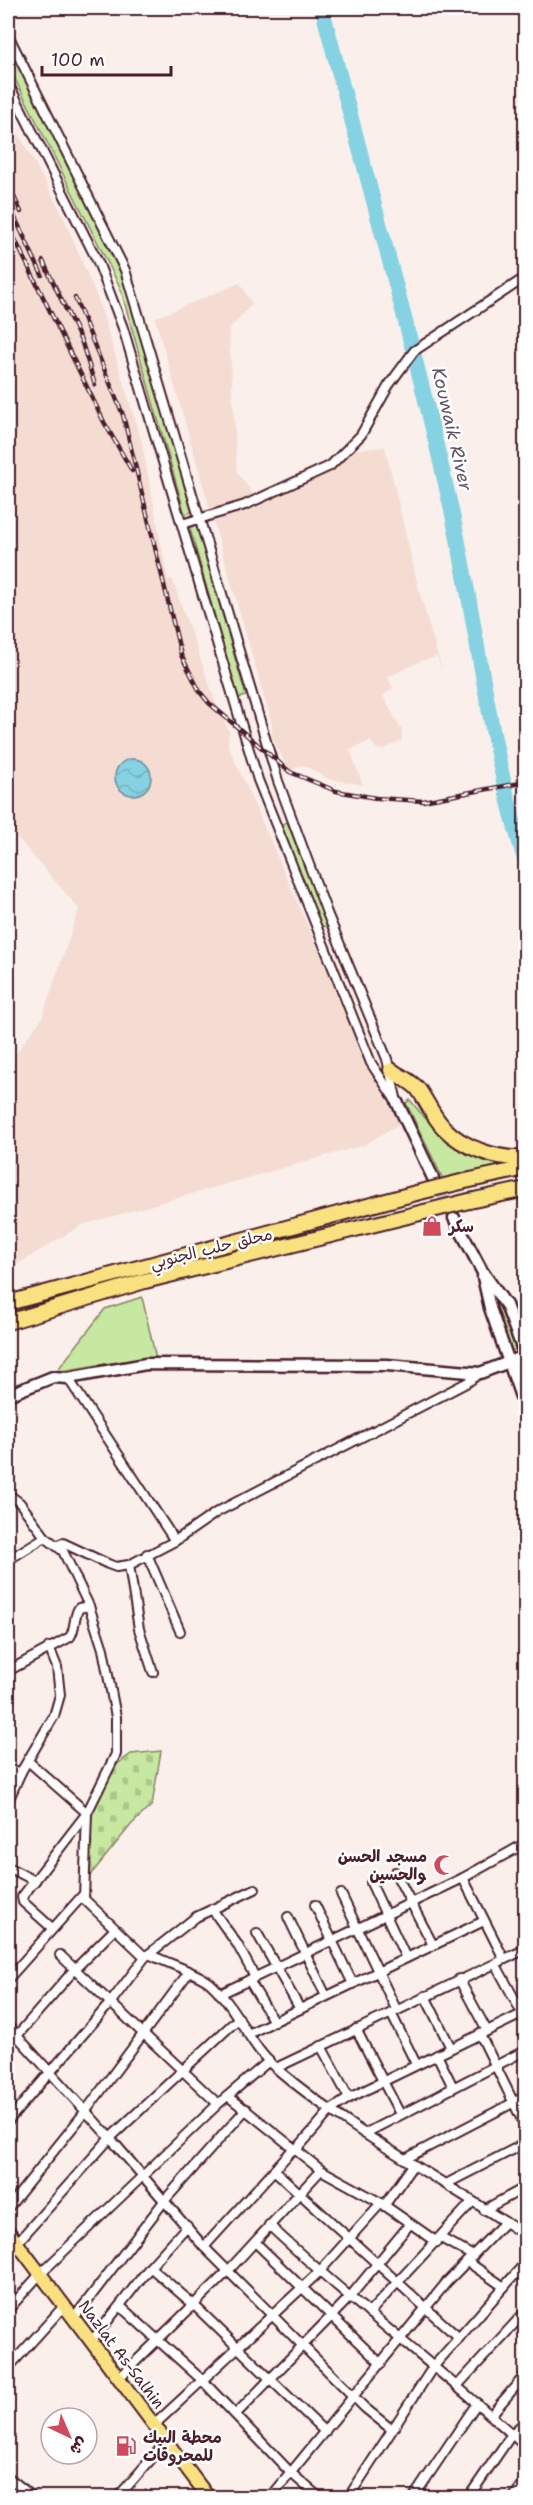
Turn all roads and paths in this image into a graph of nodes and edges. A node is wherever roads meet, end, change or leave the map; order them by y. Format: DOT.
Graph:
graph roads {
  1 [pos="8,35"];
  2 [pos="8,83"];
  3 [pos="525,277"];
  4 [pos="200,518"];
  5 [pos="182,524"];
  6 [pos="391,1070"];
  7 [pos="397,1102"];
  8 [pos="525,1158"];
  9 [pos="525,1168"];
  10 [pos="433,1178"];
  11 [pos="525,1189"];
  12 [pos="454,1218"];
  13 [pos="482,1271"];
  14 [pos="8,1303"];
  15 [pos="8,1322"];
  16 [pos="525,1357"];
  17 [pos="511,1363"];
  18 [pos="480,1373"];
  19 [pos="68,1378"];
  20 [pos="8,1395"];
  21 [pos="525,1411"];
  22 [pos="9,1496"];
  23 [pos="45,1537"];
  24 [pos="175,1541"];
  25 [pos="58,1545"];
  26 [pos="147,1554"];
  27 [pos="8,1560"];
  28 [pos="129,1565"];
  29 [pos="89,1606"];
  30 [pos="180,1631"];
  31 [pos="49,1647"];
  32 [pos="8,1671"];
  33 [pos="153,1672"];
  34 [pos="28,1761"];
  35 [pos="8,1770"];
  36 [pos="21,1772"];
  37 [pos="8,1801"];
  38 [pos="87,1813"];
  39 [pos="525,1843"];
  40 [pos="8,1867"];
  41 [pos="395,1872"];
  42 [pos="463,1878"];
  43 [pos="35,1881"];
  44 [pos="371,1883"];
  45 [pos="255,1889"];
  46 [pos="341,1894"];
  47 [pos="83,1895"];
  48 [pos="411,1902"];
  49 [pos="315,1905"];
  50 [pos="213,1909"];
  51 [pos="386,1915"];
  52 [pos="288,1917"];
  53 [pos="484,1921"];
  54 [pos="358,1927"];
  55 [pos="52,1928"];
  56 [pos="114,1930"];
  57 [pos="256,1933"];
  58 [pos="332,1939"];
  59 [pos="433,1945"];
  60 [pos="525,1949"];
  61 [pos="305,1952"];
  62 [pos="60,1955"];
  63 [pos="147,1955"];
  64 [pos="406,1958"];
  65 [pos="504,1959"];
  66 [pos="496,1965"];
  67 [pos="275,1966"];
  68 [pos="75,1970"];
  69 [pos="189,1972"];
  70 [pos="378,1972"];
  71 [pos="252,1978"];
  72 [pos="8,1979"];
  73 [pos="459,1979"];
  74 [pos="353,1984"];
  75 [pos="220,1994"];
  76 [pos="326,1996"];
  77 [pos="425,1996"];
  78 [pos="111,2002"];
  79 [pos="300,2009"];
  80 [pos="393,2011"];
  81 [pos="524,2013"];
  82 [pos="239,2018"];
  83 [pos="274,2022"];
  84 [pos="8,2026"];
  85 [pos="356,2029"];
  86 [pos="483,2032"];
  87 [pos="250,2033"];
  88 [pos="145,2034"];
  89 [pos="17,2036"];
  90 [pos="8,2046"];
  91 [pos="321,2046"];
  92 [pos="451,2048"];
  93 [pos="525,2050"];
  94 [pos="437,2055"];
  95 [pos="269,2061"];
  96 [pos="416,2064"];
  97 [pos="495,2066"];
  98 [pos="183,2068"];
  99 [pos="276,2068"];
  100 [pos="50,2073"];
  101 [pos="382,2081"];
  102 [pos="453,2087"];
  103 [pos="228,2096"];
  104 [pos="525,2096"];
  105 [pos="349,2098"];
  106 [pos="513,2103"];
  107 [pos="218,2104"];
  108 [pos="246,2109"];
  109 [pos="331,2110"];
  110 [pos="85,2112"];
  111 [pos="400,2115"];
  112 [pos="8,2121"];
  113 [pos="525,2128"];
  114 [pos="364,2134"];
  115 [pos="110,2138"];
  116 [pos="525,2143"];
  117 [pos="295,2149"];
  118 [pos="405,2159"];
  119 [pos="413,2165"];
  120 [pos="274,2170"];
  121 [pos="321,2170"];
  122 [pos="144,2178"];
  123 [pos="446,2184"];
  124 [pos="525,2187"];
  125 [pos="300,2194"];
  126 [pos="165,2200"];
  127 [pos="472,2202"];
  128 [pos="382,2205"];
  129 [pos="8,2208"];
  130 [pos="484,2210"];
  131 [pos="505,2223"];
  132 [pos="269,2225"];
  133 [pos="409,2225"];
  134 [pos="187,2226"];
  135 [pos="8,2231"];
  136 [pos="524,2233"];
  137 [pos="350,2239"];
  138 [pos="439,2240"];
  139 [pos="255,2242"];
  140 [pos="16,2244"];
  141 [pos="204,2247"];
  142 [pos="470,2259"];
  143 [pos="525,2262"];
  144 [pos="378,2263"];
  145 [pos="150,2267"];
  146 [pos="228,2271"];
  147 [pos="318,2272"];
  148 [pos="40,2274"];
  149 [pos="399,2282"];
  150 [pos="301,2287"];
  151 [pos="504,2287"];
  152 [pos="349,2298"];
  153 [pos="194,2305"];
  154 [pos="64,2306"];
  155 [pos="120,2306"];
  156 [pos="428,2307"];
  157 [pos="8,2310"];
  158 [pos="525,2311"];
  159 [pos="369,2313"];
  160 [pos="271,2314"];
  161 [pos="332,2317"];
  162 [pos="74,2318"];
  163 [pos="459,2338"];
  164 [pos="157,2341"];
  165 [pos="399,2341"];
  166 [pos="91,2342"];
  167 [pos="236,2346"];
  168 [pos="305,2346"];
  169 [pos="381,2364"];
  170 [pos="434,2367"];
  171 [pos="8,2368"];
  172 [pos="525,2374"];
  173 [pos="118,2379"];
  174 [pos="201,2379"];
  175 [pos="270,2381"];
  176 [pos="458,2386"];
  177 [pos="354,2396"];
  178 [pos="477,2403"];
  179 [pos="237,2414"];
  180 [pos="491,2415"];
  181 [pos="525,2421"];
  182 [pos="154,2425"];
  183 [pos="391,2429"];
  184 [pos="325,2432"];
  185 [pos="512,2434"];
  186 [pos="167,2441"];
  187 [pos="525,2447"];
  188 [pos="291,2473"];
  189 [pos="8,2477"];
  190 [pos="525,2480"];
  191 [pos="34,2498"];
  192 [pos="117,2498"];
  193 [pos="209,2498"];
  194 [pos="270,2498"];
  195 [pos="320,2498"];
  196 [pos="348,2498"];
  197 [pos="413,2498"];
  198 [pos="468,2498"];
  199 [pos="513,2498"];
  1 -- 4 [label="street"];
  2 -- 5 [label="street"];
  3 -- 4 [label="street"];
  4 -- 5 [label="street"];
  4 -- 6 [label="street"];
  5 -- 7 [label="street"];
  6 -- 7 [label="street"];
  6 -- 8 [label="highway"];
  7 -- 10 [label="main road"];
  9 -- 14 [label="highway, محلق حلب الجنوبي, bridge"];
  11 -- 15 [label="highway, محلق حلب الجنوبي, bridge"];
  12 -- 13 [label="main road"];
  13 -- 16 [label="main road"];
  13 -- 17 [label="main road"];
  16 -- 17 [label="main road"];
  17 -- 18 [label="main road"];
  17 -- 21 [label="main road"];
  18 -- 19 [label="main road"];
  18 -- 24 [label="street"];
  19 -- 20 [label="main road"];
  19 -- 24 [label="street"];
  22 -- 23 [label="street"];
  23 -- 25 [label="street"];
  23 -- 27 [label="street"];
  24 -- 26 [label="street"];
  25 -- 28 [label="street"];
  25 -- 29 [label="street"];
  26 -- 28 [label="street"];
  26 -- 30 [label="street"];
  28 -- 33 [label="street"];
  29 -- 31 [label="street"];
  29 -- 38 [label="street"];
  31 -- 32 [label="street"];
  31 -- 34 [label="street"];
  34 -- 36 [label="street"];
  34 -- 38 [label="street"];
  35 -- 36 [label="street"];
  36 -- 37 [label="street"];
  38 -- 43 [label="street"];
  38 -- 47 [label="street"];
  39 -- 42 [label="street"];
  40 -- 43 [label="street"];
  41 -- 48 [label="street"];
  42 -- 48 [label="street"];
  42 -- 53 [label="street"];
  43 -- 55 [label="street"];
  44 -- 51 [label="street"];
  45 -- 50 [label="street"];
  46 -- 54 [label="street"];
  47 -- 55 [label="street"];
  47 -- 56 [label="street"];
  48 -- 51 [label="street"];
  48 -- 59 [label="street"];
  49 -- 58 [label="street"];
  50 -- 63 [label="street"];
  50 -- 71 [label="street"];
  51 -- 54 [label="street"];
  51 -- 64 [label="street"];
  52 -- 61 [label="street"];
  53 -- 59 [label="street"];
  53 -- 65 [label="street"];
  54 -- 58 [label="street"];
  54 -- 70 [label="street"];
  55 -- 72 [label="street"];
  56 -- 63 [label="street"];
  56 -- 68 [label="street"];
  57 -- 67 [label="street"];
  58 -- 61 [label="street"];
  58 -- 74 [label="street"];
  59 -- 64 [label="street"];
  60 -- 65 [label="street"];
  61 -- 67 [label="street"];
  61 -- 76 [label="street"];
  62 -- 68 [label="street"];
  63 -- 69 [label="street"];
  63 -- 78 [label="street"];
  64 -- 70 [label="street"];
  65 -- 66 [label="street"];
  66 -- 73 [label="street"];
  66 -- 81 [label="street"];
  67 -- 71 [label="street"];
  67 -- 79 [label="street"];
  68 -- 78 [label="street"];
  68 -- 89 [label="street"];
  69 -- 75 [label="street"];
  69 -- 88 [label="street"];
  70 -- 74 [label="street"];
  70 -- 80 [label="street"];
  71 -- 75 [label="street"];
  71 -- 83 [label="street"];
  73 -- 77 [label="street"];
  73 -- 86 [label="street"];
  74 -- 76 [label="street"];
  75 -- 82 [label="street"];
  76 -- 79 [label="street"];
  77 -- 80 [label="street"];
  77 -- 92 [label="street"];
  78 -- 88 [label="street"];
  78 -- 100 [label="street"];
  79 -- 83 [label="street"];
  80 -- 85 [label="street"];
  80 -- 96 [label="street"];
  81 -- 86 [label="street"];
  82 -- 87 [label="street"];
  82 -- 98 [label="street"];
  83 -- 87 [label="street"];
  84 -- 89 [label="street"];
  85 -- 91 [label="street"];
  85 -- 101 [label="street"];
  86 -- 92 [label="street"];
  86 -- 97 [label="street"];
  87 -- 95 [label="street"];
  88 -- 98 [label="street"];
  88 -- 110 [label="street"];
  89 -- 90 [label="street"];
  89 -- 100 [label="street"];
  91 -- 99 [label="street"];
  91 -- 105 [label="street"];
  92 -- 94 [label="street"];
  93 -- 97 [label="street"];
  94 -- 96 [label="street"];
  94 -- 102 [label="street"];
  95 -- 99 [label="street"];
  95 -- 103 [label="street"];
  96 -- 101 [label="street"];
  97 -- 102 [label="street"];
  97 -- 106 [label="street"];
  98 -- 107 [label="street"];
  98 -- 115 [label="street"];
  99 -- 109 [label="street"];
  100 -- 110 [label="street"];
  100 -- 112 [label="street"];
  101 -- 105 [label="street"];
  101 -- 111 [label="street"];
  102 -- 111 [label="street"];
  103 -- 107 [label="street"];
  103 -- 108 [label="street"];
  104 -- 106 [label="street"];
  105 -- 109 [label="street"];
  106 -- 113 [label="street"];
  106 -- 118 [label="street"];
  107 -- 122 [label="street"];
  108 -- 117 [label="street"];
  108 -- 126 [label="street"];
  109 -- 114 [label="street"];
  109 -- 117 [label="street"];
  110 -- 115 [label="street"];
  110 -- 129 [label="street"];
  111 -- 114 [label="street"];
  114 -- 118 [label="street"];
  115 -- 122 [label="street"];
  115 -- 140 [label="street"];
  116 -- 123 [label="street"];
  117 -- 120 [label="street"];
  117 -- 121 [label="street"];
  118 -- 119 [label="street"];
  119 -- 123 [label="street"];
  119 -- 128 [label="street"];
  120 -- 125 [label="street"];
  120 -- 141 [label="street"];
  121 -- 125 [label="street"];
  121 -- 128 [label="street"];
  122 -- 126 [label="street"];
  122 -- 148 [label="street"];
  123 -- 127 [label="street"];
  124 -- 130 [label="street"];
  125 -- 132 [label="street"];
  125 -- 137 [label="street"];
  126 -- 134 [label="street"];
  126 -- 162 [label="street"];
  127 -- 130 [label="street"];
  127 -- 138 [label="street"];
  128 -- 133 [label="street"];
  128 -- 137 [label="street"];
  130 -- 131 [label="street"];
  131 -- 136 [label="street"];
  131 -- 142 [label="street"];
  132 -- 139 [label="street"];
  132 -- 147 [label="street"];
  133 -- 138 [label="street"];
  133 -- 144 [label="street"];
  134 -- 141 [label="street"];
  134 -- 145 [label="street"];
  135 -- 140 [label="main road, Nazlat As-Salhin"];
  137 -- 144 [label="street"];
  137 -- 147 [label="street"];
  138 -- 142 [label="street"];
  138 -- 149 [label="street"];
  139 -- 146 [label="street"];
  139 -- 150 [label="street"];
  140 -- 148 [label="main road, Nazlat As-Salhin"];
  141 -- 146 [label="street"];
  142 -- 151 [label="street"];
  142 -- 156 [label="street"];
  143 -- 151 [label="street"];
  144 -- 149 [label="street"];
  144 -- 152 [label="street"];
  145 -- 153 [label="street"];
  145 -- 155 [label="street"];
  146 -- 153 [label="street"];
  146 -- 160 [label="street"];
  147 -- 150 [label="street"];
  147 -- 152 [label="street"];
  148 -- 154 [label="main road, Nazlat As-Salhin"];
  148 -- 157 [label="street"];
  149 -- 156 [label="street"];
  149 -- 159 [label="street"];
  150 -- 160 [label="street"];
  150 -- 161 [label="street"];
  151 -- 163 [label="street"];
  152 -- 159 [label="street"];
  152 -- 161 [label="street"];
  153 -- 164 [label="street"];
  153 -- 167 [label="street"];
  154 -- 162 [label="main road, Nazlat As-Salhin"];
  154 -- 171 [label="street"];
  155 -- 164 [label="street"];
  155 -- 166 [label="street"];
  156 -- 163 [label="street"];
  156 -- 165 [label="street"];
  158 -- 176 [label="street"];
  159 -- 165 [label="street"];
  160 -- 167 [label="street"];
  160 -- 168 [label="street"];
  161 -- 168 [label="street"];
  161 -- 169 [label="street"];
  162 -- 166 [label="main road, Nazlat As-Salhin"];
  163 -- 170 [label="street"];
  164 -- 173 [label="street"];
  164 -- 174 [label="street"];
  165 -- 169 [label="street"];
  165 -- 170 [label="street"];
  166 -- 173 [label="main road, Nazlat As-Salhin"];
  167 -- 174 [label="street"];
  167 -- 175 [label="street"];
  168 -- 175 [label="street"];
  168 -- 177 [label="street"];
  169 -- 177 [label="street"];
  170 -- 176 [label="street"];
  170 -- 183 [label="street"];
  172 -- 180 [label="street"];
  173 -- 182 [label="main road, Nazlat As-Salhin"];
  174 -- 179 [label="street"];
  174 -- 182 [label="street"];
  175 -- 179 [label="street"];
  175 -- 184 [label="street"];
  176 -- 178 [label="street"];
  177 -- 183 [label="street"];
  177 -- 184 [label="street"];
  178 -- 180 [label="street"];
  178 -- 197 [label="street"];
  179 -- 188 [label="street"];
  180 -- 185 [label="street"];
  181 -- 185 [label="street"];
  182 -- 186 [label="main road, Nazlat As-Salhin"];
  183 -- 196 [label="street"];
  184 -- 188 [label="street"];
  185 -- 187 [label="street"];
  185 -- 198 [label="street"];
  186 -- 192 [label="street"];
  186 -- 193 [label="main road, Nazlat As-Salhin"];
  188 -- 194 [label="street"];
  188 -- 195 [label="street"];
  189 -- 191 [label="street"];
  190 -- 199 [label="street"];
}
